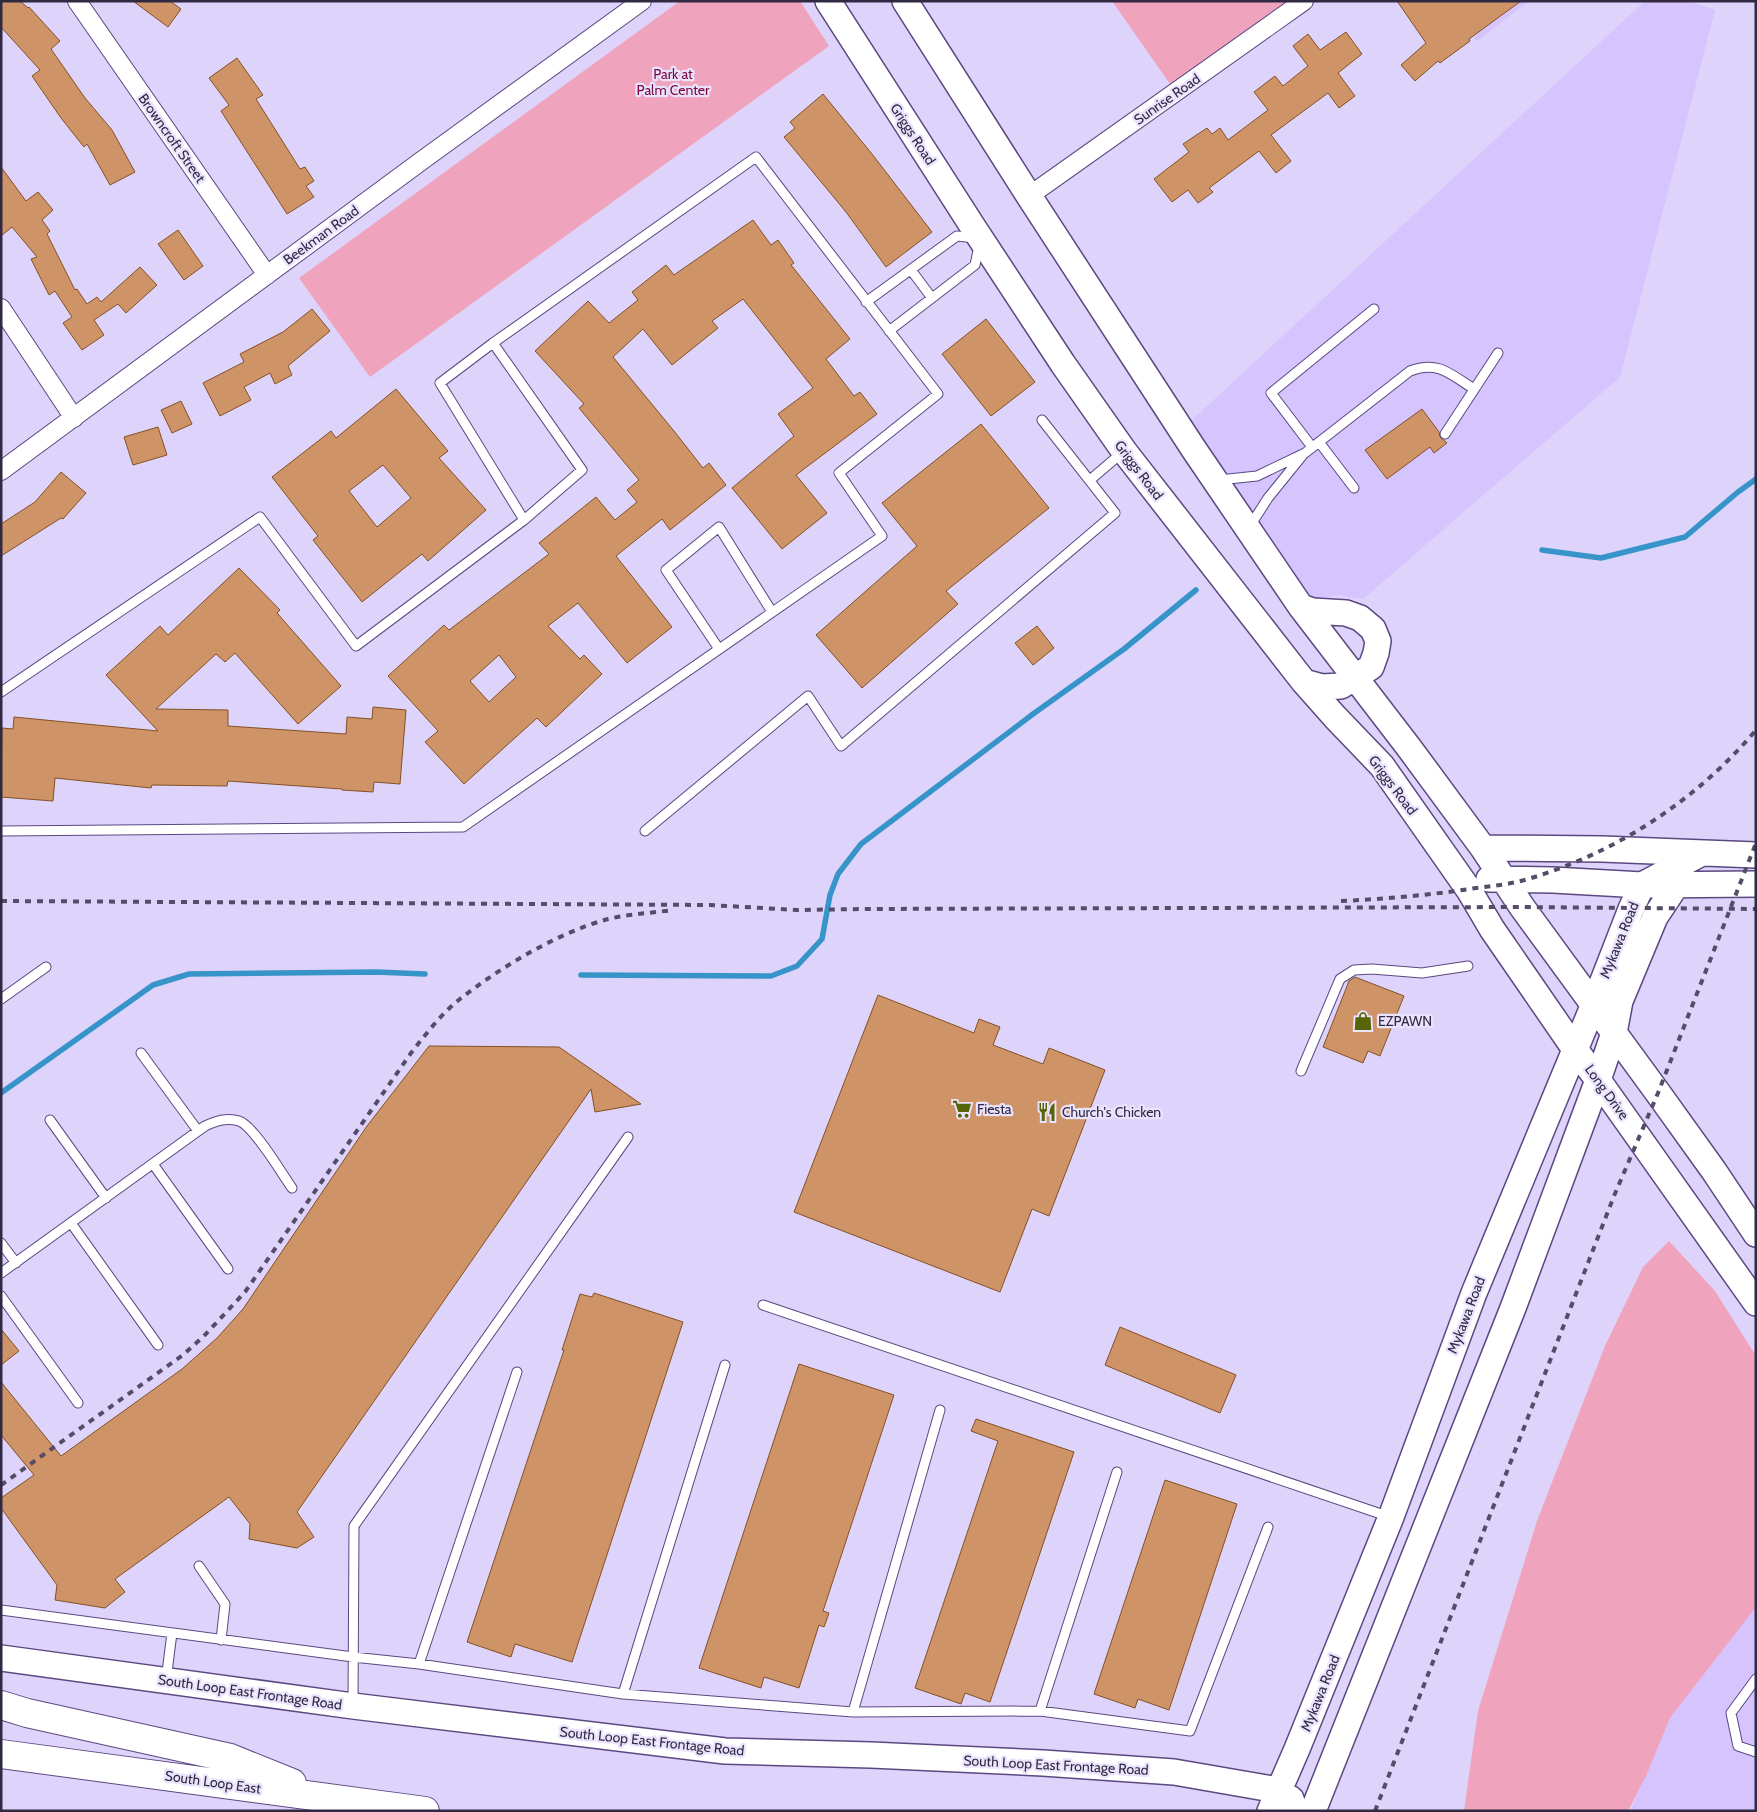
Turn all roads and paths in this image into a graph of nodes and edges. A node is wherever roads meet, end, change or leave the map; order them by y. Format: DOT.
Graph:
graph roads {
  1 [pos="77,1"];
  2 [pos="642,1"];
  3 [pos="828,1"];
  4 [pos="906,1"];
  5 [pos="1304,1"];
  6 [pos="1029,196"];
  7 [pos="980,239"];
  8 [pos="911,270"];
  9 [pos="267,275"];
  10 [pos="932,298"];
  11 [pos="866,302"];
  12 [pos="1,308"];
  13 [pos="1374,309"];
  14 [pos="889,331"];
  15 [pos="493,342"];
  16 [pos="1498,353"];
  17 [pos="1474,389"];
  18 [pos="74,418"];
  19 [pos="1042,420"];
  20 [pos="1445,434"];
  21 [pos="1312,448"];
  22 [pos="1124,451"];
  23 [pos="1,471"];
  24 [pos="1090,480"];
  25 [pos="1216,480"];
  26 [pos="1354,488"];
  27 [pos="524,520"];
  28 [pos="1248,528"];
  29 [pos="1301,607"];
  30 [pos="772,612"];
  31 [pos="719,649"];
  32 [pos="1355,677"];
  33 [pos="1304,682"];
  34 [pos="1,692"];
  35 [pos="1,831"];
  36 [pos="644,831"];
  37 [pos="1483,848"];
  38 [pos="1702,852"];
  39 [pos="1756,855"];
  40 [pos="1461,879"];
  41 [pos="1502,879"];
  42 [pos="1677,884"];
  43 [pos="1756,884"];
  44 [pos="1642,885"];
  45 [pos="1468,966"];
  46 [pos="46,967"];
  47 [pos="1,998"];
  48 [pos="1594,1004"];
  49 [pos="1614,1032"];
  50 [pos="1574,1048"];
  51 [pos="141,1053"];
  52 [pos="1301,1071"];
  53 [pos="1598,1080"];
  54 [pos="50,1120"];
  55 [pos="198,1131"];
  56 [pos="628,1137"];
  57 [pos="153,1164"];
  58 [pos="292,1188"];
  59 [pos="106,1198"];
  60 [pos="71,1223"];
  61 [pos="1756,1234"];
  62 [pos="1,1243"];
  63 [pos="16,1263"];
  64 [pos="228,1269"];
  65 [pos="1,1273"];
  66 [pos="1753,1292"];
  67 [pos="1474,1293"];
  68 [pos="1,1296"];
  69 [pos="763,1305"];
  70 [pos="1513,1308"];
  71 [pos="158,1345"];
  72 [pos="725,1365"];
  73 [pos="517,1372"];
  74 [pos="1437,1392"];
  75 [pos="78,1403"];
  76 [pos="1474,1408"];
  77 [pos="940,1410"];
  78 [pos="1117,1472"];
  79 [pos="1391,1517"];
  80 [pos="1268,1527"];
  81 [pos="199,1566"];
  82 [pos="1,1610"];
  83 [pos="172,1633"];
  84 [pos="221,1640"];
  85 [pos="353,1657"];
  86 [pos="1,1658"];
  87 [pos="419,1664"];
  88 [pos="1756,1679"];
  89 [pos="166,1680"];
  90 [pos="622,1694"];
  91 [pos="1,1706"];
  92 [pos="352,1706"];
  93 [pos="1040,1711"];
  94 [pos="853,1712"];
  95 [pos="1756,1752"];
  96 [pos="1,1754"];
  97 [pos="328,1798"];
  98 [pos="1274,1800"];
  99 [pos="425,1811"];
  100 [pos="1295,1811"];
  101 [pos="1313,1811"];
  1 -- 9 [label="street, Browncroft Street"];
  2 -- 9 [label="street, Beekman Road"];
  3 -- 7 [label="main road, Griggs Road"];
  4 -- 6 [label="main road"];
  5 -- 6 [label="street, Sunrise Road"];
  6 -- 25 [label="main road"];
  7 -- 8 [label="lane"];
  7 -- 10 [label="lane"];
  7 -- 22 [label="main road, Griggs Road"];
  8 -- 10 [label="lane"];
  8 -- 11 [label="lane"];
  9 -- 18 [label="street, Beekman Road"];
  10 -- 14 [label="lane"];
  11 -- 14 [label="lane"];
  11 -- 15 [label="lane"];
  12 -- 18 [label="street"];
  13 -- 21 [label="lane"];
  14 -- 30 [label="lane"];
  15 -- 27 [label="lane"];
  15 -- 27 [label="lane"];
  16 -- 17 [label="lane"];
  17 -- 20 [label="lane"];
  17 -- 21 [label="lane"];
  18 -- 23 [label="street, Beekman Road"];
  19 -- 24 [label="lane"];
  21 -- 25 [label="lane"];
  21 -- 26 [label="lane"];
  21 -- 28 [label="lane"];
  22 -- 24 [label="lane"];
  22 -- 33 [label="main road, Griggs Road"];
  24 -- 36 [label="lane"];
  25 -- 28 [label="main road"];
  27 -- 34 [label="lane"];
  28 -- 29 [label="main road"];
  29 -- 32 [label="main road"];
  29 -- 32 [label="main road"];
  30 -- 31 [label="lane"];
  30 -- 31 [label="lane"];
  31 -- 35 [label="lane"];
  32 -- 33 [label="main road"];
  32 -- 37 [label="main road"];
  33 -- 40 [label="main road, Griggs Road"];
  37 -- 38 [label="main road"];
  37 -- 41 [label="main road"];
  38 -- 39 [label="main road"];
  38 -- 44 [label="main road, Mykawa Road"];
  40 -- 41 [label="main road"];
  40 -- 50 [label="main road, Long Drive"];
  41 -- 44 [label="main road"];
  41 -- 48 [label="main road"];
  42 -- 43 [label="main road"];
  42 -- 44 [label="main road"];
  42 -- 49 [label="main road, Mykawa Road"];
  44 -- 48 [label="main road, Mykawa Road"];
  45 -- 52 [label="lane"];
  46 -- 47 [label="lane"];
  48 -- 49 [label="main road"];
  48 -- 50 [label="main road, Mykawa Road"];
  49 -- 53 [label="main road, Mykawa Road"];
  49 -- 61 [label="main road"];
  50 -- 53 [label="main road, Long Drive"];
  50 -- 67 [label="main road, Mykawa Road"];
  51 -- 55 [label="lane"];
  53 -- 66 [label="main road, Long Drive"];
  53 -- 70 [label="main road, Mykawa Road"];
  54 -- 59 [label="lane"];
  55 -- 57 [label="lane"];
  55 -- 58 [label="lane"];
  56 -- 85 [label="lane"];
  57 -- 59 [label="lane"];
  57 -- 64 [label="lane"];
  59 -- 60 [label="lane"];
  60 -- 63 [label="lane"];
  60 -- 71 [label="lane"];
  62 -- 63 [label="lane"];
  63 -- 65 [label="lane"];
  67 -- 70 [label="main road"];
  67 -- 74 [label="main road, Mykawa Road"];
  68 -- 75 [label="lane"];
  69 -- 79 [label="lane"];
  70 -- 76 [label="main road, Mykawa Road"];
  72 -- 90 [label="lane"];
  73 -- 87 [label="lane"];
  74 -- 76 [label="main road"];
  74 -- 79 [label="main road, Mykawa Road"];
  76 -- 101 [label="main road, Mykawa Road"];
  77 -- 94 [label="lane"];
  78 -- 93 [label="lane"];
  79 -- 98 [label="main road, Mykawa Road"];
  80 -- 93 [label="lane"];
  81 -- 84 [label="lane"];
  82 -- 83 [label="lane"];
  83 -- 84 [label="lane"];
  83 -- 89 [label="lane"];
  84 -- 85 [label="lane"];
  85 -- 87 [label="lane"];
  85 -- 92 [label="lane"];
  86 -- 89 [label="main road, South Loop East Frontage Road"];
  87 -- 90 [label="lane"];
  88 -- 95 [label="lane"];
  89 -- 92 [label="main road, South Loop East Frontage Road"];
  90 -- 94 [label="lane"];
  91 -- 97 [label="highway"];
  92 -- 98 [label="main road, South Loop East Frontage Road"];
  93 -- 94 [label="lane"];
  96 -- 97 [label="highway, South Loop East"];
  97 -- 99 [label="highway, South Loop East"];
  98 -- 100 [label="main road"];
}
